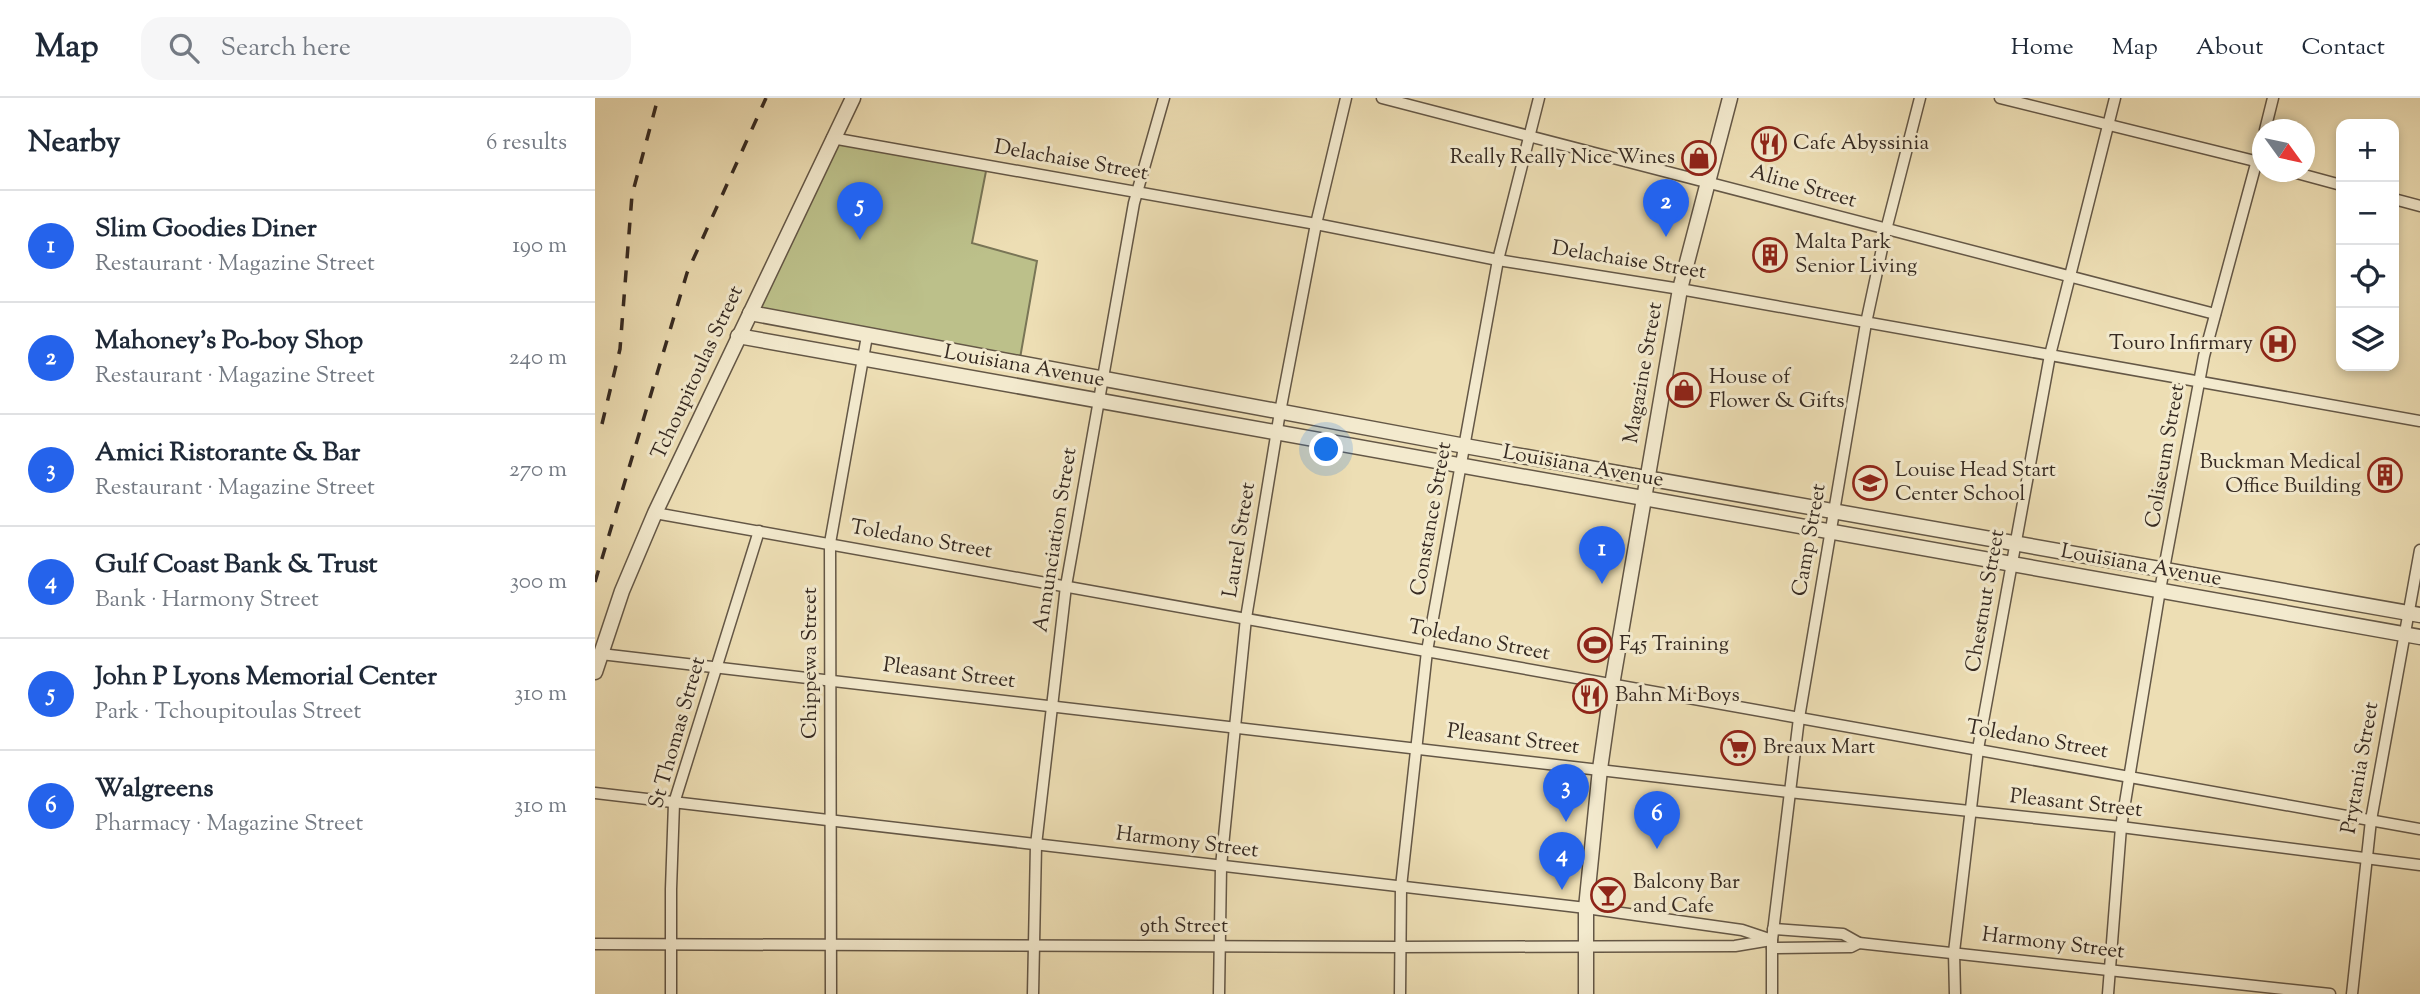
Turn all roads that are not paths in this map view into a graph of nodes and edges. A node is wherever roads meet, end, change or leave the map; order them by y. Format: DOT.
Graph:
graph roads {
  1 [pos="853,98"];
  2 [pos="1164,98"];
  3 [pos="1346,98"];
  4 [pos="1381,98"];
  5 [pos="1539,98"];
  6 [pos="1730,98"];
  7 [pos="1920,98"];
  8 [pos="2000,98"];
  9 [pos="2115,98"];
  10 [pos="2273,98"];
  11 [pos="2268,119"];
  12 [pos="2108,125"];
  13 [pos="1529,135"];
  14 [pos="832,138"];
  15 [pos="2252,160"];
  16 [pos="2315,178"];
  17 [pos="1709,181"];
  18 [pos="2254,182"];
  19 [pos="2336,184"];
  20 [pos="1137,192"];
  21 [pos="2399,200"];
  22 [pos="2420,206"];
  23 [pos="1316,224"];
  24 [pos="1886,230"];
  25 [pos="1498,260"];
  26 [pos="2070,277"];
  27 [pos="1681,289"];
  28 [pos="750,313"];
  29 [pos="2215,314"];
  30 [pos="1866,323"];
  31 [pos="867,336"];
  32 [pos="738,337"];
  33 [pos="2050,355"];
  34 [pos="863,360"];
  35 [pos="1102,379"];
  36 [pos="2199,381"];
  37 [pos="1098,401"];
  38 [pos="1280,412"];
  39 [pos="2420,421"];
  40 [pos="1277,433"];
  41 [pos="1465,446"];
  42 [pos="1557,462"];
  43 [pos="1461,466"];
  44 [pos="1647,477"];
  45 [pos="1554,483"];
  46 [pos="1643,500"];
  47 [pos="1834,510"];
  48 [pos="655,513"];
  49 [pos="759,530"];
  50 [pos="1830,532"];
  51 [pos="830,543"];
  52 [pos="2016,544"];
  53 [pos="2420,550"];
  54 [pos="2012,564"];
  55 [pos="2165,570"];
  56 [pos="1066,586"];
  57 [pos="2161,590"];
  58 [pos="2414,614"];
  59 [pos="1246,618"];
  60 [pos="2404,635"];
  61 [pos="2420,638"];
  62 [pos="1427,651"];
  63 [pos="601,654"];
  64 [pos="717,668"];
  65 [pos="595,672"];
  66 [pos="830,680"];
  67 [pos="1612,685"];
  68 [pos="1051,706"];
  69 [pos="1799,718"];
  70 [pos="1233,727"];
  71 [pos="1416,748"];
  72 [pos="1978,749"];
  73 [pos="1600,769"];
  74 [pos="2129,776"];
  75 [pos="1789,792"];
  76 [pos="595,793"];
  77 [pos="674,803"];
  78 [pos="1971,811"];
  79 [pos="2371,820"];
  80 [pos="831,821"];
  81 [pos="2121,827"];
  82 [pos="2420,829"];
  83 [pos="1036,845"];
  84 [pos="2366,859"];
  85 [pos="2420,865"];
  86 [pos="1221,866"];
  87 [pos="1401,887"];
  88 [pos="1586,908"];
  89 [pos="1773,939"];
  90 [pos="1859,943"];
  91 [pos="595,944"];
  92 [pos="670,944"];
  93 [pos="831,945"];
  94 [pos="1034,945"];
  95 [pos="1586,945"];
  96 [pos="1219,946"];
  97 [pos="1400,947"];
  98 [pos="1954,952"];
  99 [pos="2108,970"];
  100 [pos="671,994"];
  101 [pos="831,994"];
  102 [pos="1033,994"];
  103 [pos="1219,994"];
  104 [pos="1400,994"];
  105 [pos="1586,994"];
  106 [pos="1772,994"];
  107 [pos="1955,994"];
  108 [pos="2108,994"];
  109 [pos="2330,994"];
  110 [pos="2352,994"];
  1 -- 14 [label="street, Tchoupitoulas Street"];
  2 -- 20 [label="street, Annunciation Street"];
  3 -- 23 [label="street, Laurel Street"];
  4 -- 13 [label="street, Aline Street"];
  5 -- 13 [label="street, Constance Street"];
  6 -- 17 [label="street, Magazine Street"];
  7 -- 24 [label="street, Camp Street"];
  8 -- 12 [label="street"];
  9 -- 12 [label="street, Chestnut Street"];
  10 -- 11 [label="street"];
  12 -- 15 [label="street"];
  12 -- 26 [label="street, Chestnut Street"];
  13 -- 17 [label="street, Aline Street"];
  13 -- 25 [label="street, Constance Street"];
  14 -- 20 [label="street, Delachaise Street"];
  14 -- 28 [label="street, Tchoupitoulas Street"];
  16 -- 19 [label="street"];
  17 -- 24 [label="street, Aline Street"];
  17 -- 27 [label="street, Magazine Street"];
  18 -- 29 [label="street, Coliseum Street"];
  20 -- 23 [label="street, Delachaise Street"];
  20 -- 35 [label="street, Annunciation Street"];
  21 -- 22 [label="street"];
  23 -- 25 [label="street, Delachaise Street"];
  23 -- 38 [label="street, Laurel Street"];
  24 -- 26 [label="street, Aline Street"];
  24 -- 30 [label="street, Camp Street"];
  25 -- 27 [label="street, Delachaise Street"];
  25 -- 41 [label="street, Constance Street"];
  26 -- 29 [label="street, Aline Street"];
  26 -- 33 [label="street, Chestnut Street"];
  27 -- 30 [label="street, Delachaise Street"];
  27 -- 44 [label="street, Magazine Street"];
  28 -- 31 [label="street, Louisiana Avenue"];
  28 -- 32 [label="street, Tchoupitoulas Street"];
  29 -- 36 [label="street, Coliseum Street"];
  30 -- 33 [label="street, Delachaise Street"];
  30 -- 47 [label="street, Camp Street"];
  31 -- 34 [label="street, Chippewa Street"];
  31 -- 35 [label="street, Louisiana Avenue"];
  32 -- 34 [label="street, Louisiana Avenue"];
  32 -- 48 [label="street, Tchoupitoulas Street"];
  33 -- 36 [label="street, Delachaise Street"];
  33 -- 52 [label="street, Chestnut Street"];
  34 -- 37 [label="street, Louisiana Avenue"];
  34 -- 51 [label="street, Chippewa Street"];
  35 -- 37 [label="street, Annunciation Street"];
  35 -- 38 [label="street, Louisiana Avenue"];
  36 -- 39 [label="street, Delachaise Street"];
  36 -- 55 [label="street, Coliseum Street"];
  37 -- 40 [label="street, Louisiana Avenue"];
  37 -- 56 [label="street, Annunciation Street"];
  38 -- 40 [label="street, Laurel Street"];
  38 -- 41 [label="street, Louisiana Avenue"];
  40 -- 43 [label="street, Louisiana Avenue"];
  40 -- 59 [label="street, Laurel Street"];
  41 -- 42 [label="street, Louisiana Avenue"];
  41 -- 43 [label="street, Constance Street"];
  42 -- 44 [label="street, Louisiana Avenue"];
  42 -- 45 [label="street"];
  43 -- 45 [label="street, Louisiana Avenue"];
  43 -- 62 [label="street, Constance Street"];
  44 -- 46 [label="street, Magazine Street"];
  44 -- 47 [label="street, Louisiana Avenue"];
  45 -- 46 [label="street, Louisiana Avenue"];
  46 -- 50 [label="street, Louisiana Avenue"];
  46 -- 67 [label="street, Magazine Street"];
  47 -- 50 [label="street, Camp Street"];
  47 -- 52 [label="street, Louisiana Avenue"];
  48 -- 49 [label="street, Toledano Street"];
  48 -- 63 [label="street, Tchoupitoulas Street"];
  49 -- 51 [label="street, Toledano Street"];
  49 -- 64 [label="street, St Thomas Street"];
  50 -- 54 [label="street, Louisiana Avenue"];
  50 -- 69 [label="street, Camp Street"];
  51 -- 56 [label="street, Toledano Street"];
  51 -- 66 [label="street, Chippewa Street"];
  52 -- 54 [label="street, Chestnut Street"];
  52 -- 55 [label="street, Louisiana Avenue"];
  53 -- 58 [label="street, Prytania Street"];
  54 -- 57 [label="street, Louisiana Avenue"];
  54 -- 72 [label="street, Chestnut Street"];
  55 -- 57 [label="street, Coliseum Street"];
  55 -- 58 [label="street, Louisiana Avenue"];
  56 -- 59 [label="street, Toledano Street"];
  56 -- 68 [label="street, Annunciation Street"];
  57 -- 60 [label="street, Louisiana Avenue"];
  57 -- 74 [label="street, Coliseum Street"];
  58 -- 60 [label="street, Prytania Street"];
  59 -- 62 [label="street, Toledano Street"];
  59 -- 70 [label="street, Laurel Street"];
  60 -- 61 [label="street, Louisiana Avenue"];
  60 -- 79 [label="street, Prytania Street"];
  62 -- 67 [label="street, Toledano Street"];
  62 -- 71 [label="street, Constance Street"];
  63 -- 64 [label="street, Pleasant Street"];
  63 -- 65 [label="street, Tchoupitoulas Street"];
  64 -- 66 [label="street, Pleasant Street"];
  64 -- 77 [label="street, St Thomas Street"];
  66 -- 68 [label="street, Pleasant Street"];
  66 -- 80 [label="street, Chippewa Street"];
  67 -- 69 [label="street, Toledano Street"];
  67 -- 73 [label="street, Magazine Street"];
  68 -- 70 [label="street, Pleasant Street"];
  68 -- 83 [label="street, Annunciation Street"];
  69 -- 72 [label="street, Toledano Street"];
  69 -- 75 [label="street, Camp Street"];
  70 -- 71 [label="street, Pleasant Street"];
  70 -- 86 [label="street, Laurel Street"];
  71 -- 73 [label="street, Pleasant Street"];
  71 -- 87 [label="street, Constance Street"];
  72 -- 74 [label="street, Toledano Street"];
  72 -- 78 [label="street, Chestnut Street"];
  73 -- 75 [label="street, Pleasant Street"];
  73 -- 88 [label="street, Magazine Street"];
  74 -- 79 [label="street, Toledano Street"];
  74 -- 81 [label="street, Coliseum Street"];
  75 -- 78 [label="street, Pleasant Street"];
  75 -- 89 [label="street, Camp Street"];
  76 -- 77 [label="street, Harmony Street"];
  77 -- 80 [label="street, Harmony Street"];
  77 -- 92 [label="street, St Thomas Street"];
  78 -- 81 [label="street, Pleasant Street"];
  78 -- 98 [label="street, Chestnut Street"];
  79 -- 82 [label="street, Toledano Street"];
  79 -- 84 [label="street, Prytania Street"];
  80 -- 83 [label="street, Harmony Street"];
  80 -- 93 [label="street, Chippewa Street"];
  81 -- 84 [label="street, Pleasant Street"];
  81 -- 99 [label="street, Coliseum Street"];
  83 -- 86 [label="street, Harmony Street"];
  83 -- 94 [label="street, Annunciation Street"];
  84 -- 85 [label="street, Pleasant Street"];
  84 -- 110 [label="street, Prytania Street"];
  86 -- 87 [label="street, Harmony Street"];
  86 -- 96 [label="street, Laurel Street"];
  87 -- 88 [label="street, Harmony Street"];
  87 -- 97 [label="street, Constance Street"];
  88 -- 89 [label="street, Harmony Street"];
  88 -- 95 [label="street, Magazine Street"];
  89 -- 90 [label="street, Harmony Street"];
  89 -- 90 [label="street"];
  89 -- 95 [label="street, 9th Street"];
  89 -- 106 [label="street, Camp Street"];
  90 -- 98 [label="street, Harmony Street"];
  91 -- 92 [label="street, 9th Street"];
  92 -- 93 [label="street, 9th Street"];
  92 -- 100 [label="street, St Thomas Street"];
  93 -- 94 [label="street, 9th Street"];
  93 -- 101 [label="street, Chippewa Street"];
  94 -- 96 [label="street, 9th Street"];
  94 -- 102 [label="street, Annunciation Street"];
  95 -- 97 [label="street, 9th Street"];
  95 -- 105 [label="street, Magazine Street"];
  96 -- 97 [label="street, 9th Street"];
  96 -- 103 [label="street, Laurel Street"];
  97 -- 104 [label="street, Constance Street"];
  98 -- 99 [label="street, Harmony Street"];
  98 -- 107 [label="street, Chestnut Street"];
  99 -- 108 [label="street, Coliseum Street"];
  99 -- 109 [label="street, Harmony Street"];
}
